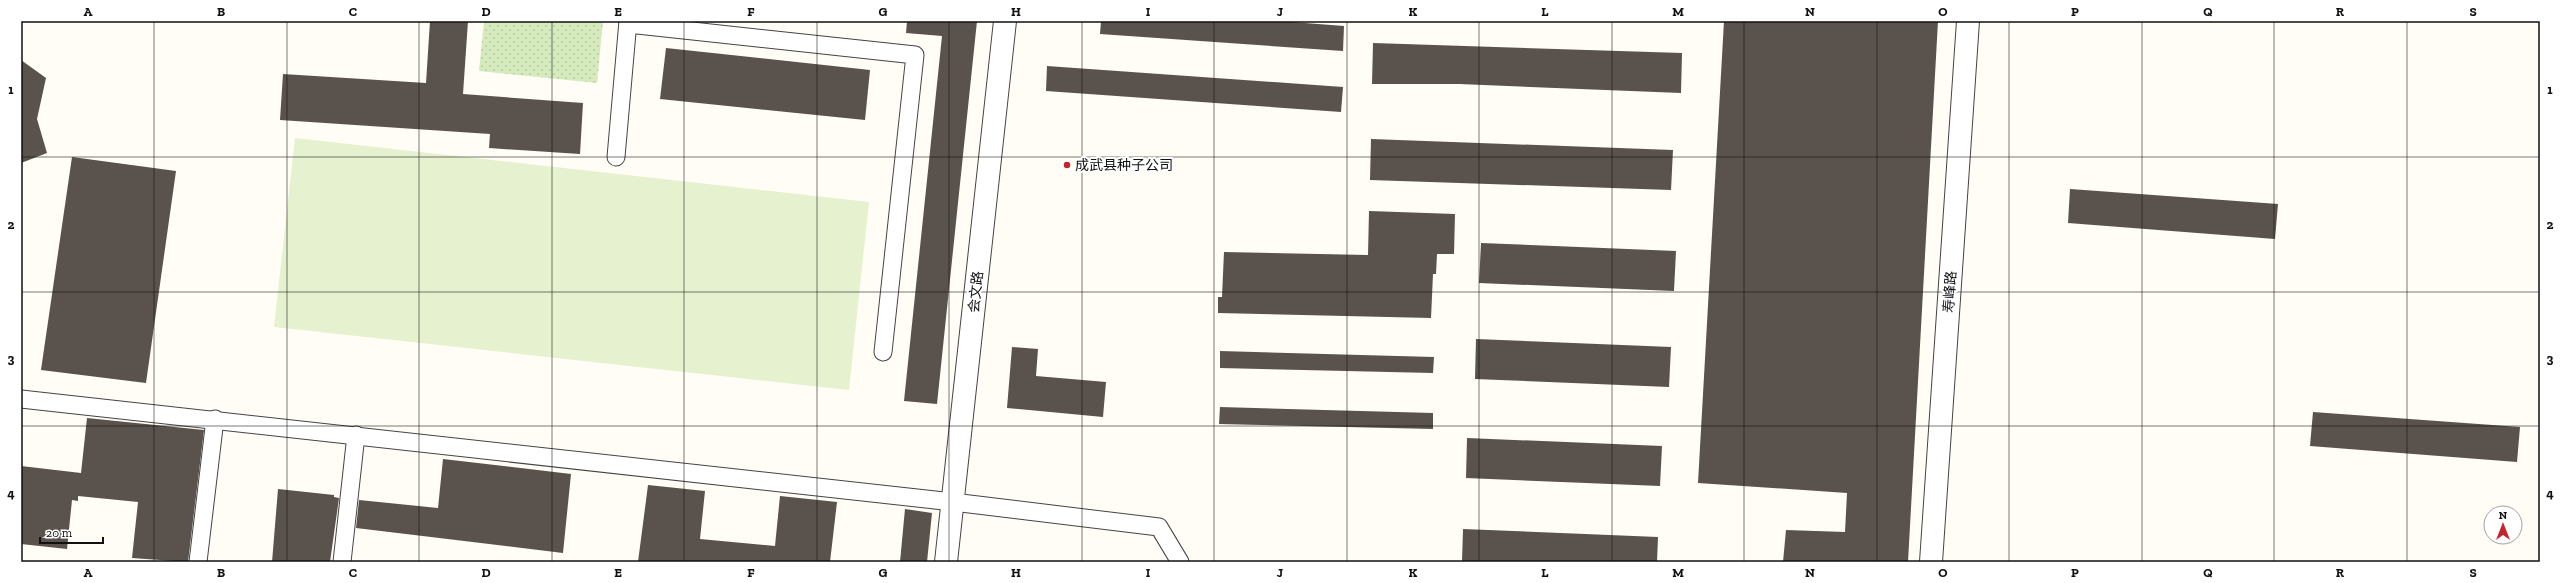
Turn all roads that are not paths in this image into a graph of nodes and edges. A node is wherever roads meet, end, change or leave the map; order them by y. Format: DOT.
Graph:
graph roads {
  1 [pos="1005,21"];
  2 [pos="1968,21"];
  3 [pos="628,22"];
  4 [pos="616,157"];
  5 [pos="883,352"];
  6 [pos="21,399"];
  7 [pos="214,419"];
  8 [pos="356,435"];
  9 [pos="953,502"];
  10 [pos="198,562"];
  11 [pos="342,562"];
  12 [pos="946,562"];
  13 [pos="1180,562"];
  14 [pos="1931,562"];
  1 -- 9 [label="street, 会文路"];
  2 -- 14 [label="street, 寿峰路"];
  3 -- 4 [label="street"];
  3 -- 5 [label="street"];
  6 -- 7 [label="street"];
  7 -- 8 [label="street"];
  7 -- 10 [label="street"];
  8 -- 9 [label="street"];
  8 -- 11 [label="street"];
  9 -- 12 [label="street, 会文路"];
  9 -- 13 [label="street"];
}
